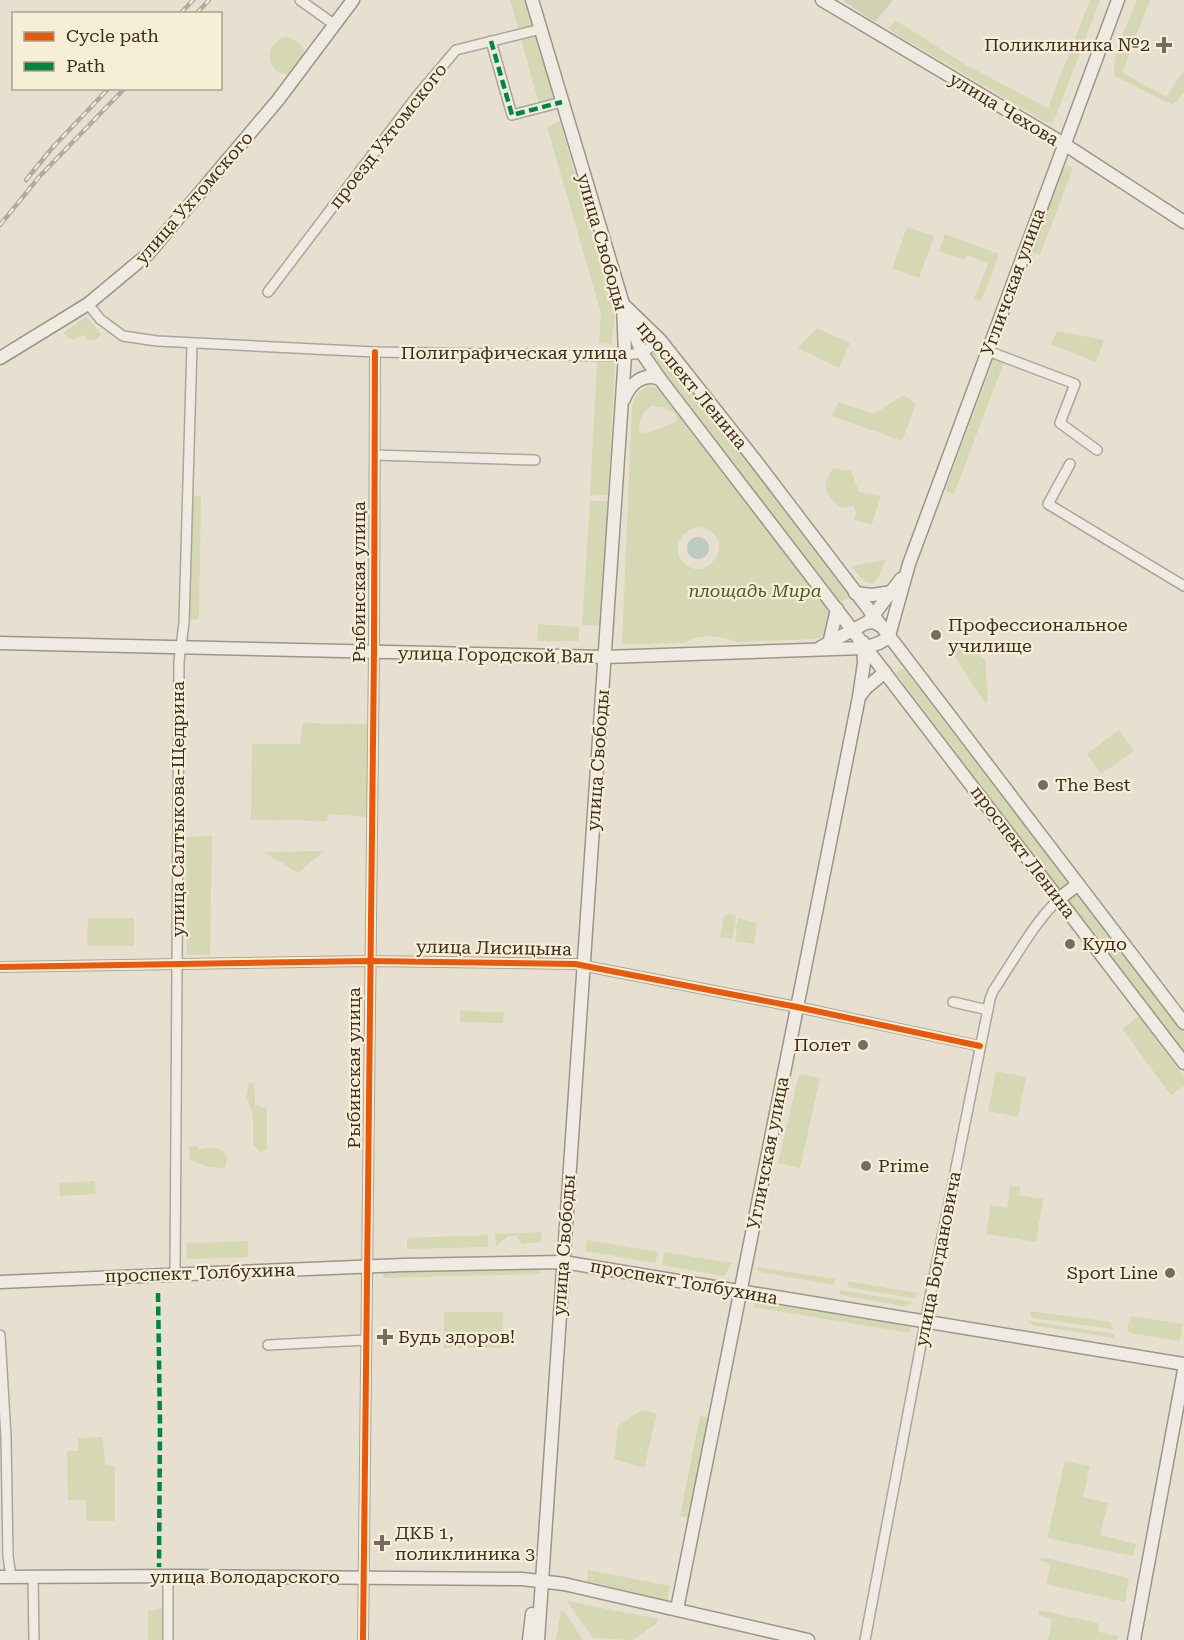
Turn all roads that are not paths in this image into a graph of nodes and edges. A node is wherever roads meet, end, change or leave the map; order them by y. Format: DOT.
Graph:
graph roads {
  1 [pos="300,0"];
  2 [pos="353,0"];
  3 [pos="532,0"];
  4 [pos="822,0"];
  5 [pos="1118,0"];
  6 [pos="335,25"];
  7 [pos="541,29"];
  8 [pos="490,41"];
  9 [pos="562,102"];
  10 [pos="1064,144"];
  11 [pos="1184,222"];
  12 [pos="268,292"];
  13 [pos="88,304"];
  14 [pos="623,304"];
  15 [pos="660,340"];
  16 [pos="192,344"];
  17 [pos="988,351"];
  18 [pos="375,352"];
  19 [pos="642,353"];
  20 [pos="626,355"];
  21 [pos="0,358"];
  22 [pos="660,379"];
  23 [pos="621,409"];
  24 [pos="1097,450"];
  25 [pos="375,455"];
  26 [pos="535,460"];
  27 [pos="1070,464"];
  28 [pos="909,564"];
  29 [pos="1184,586"];
  30 [pos="892,592"];
  31 [pos="855,593"];
  32 [pos="837,609"];
  33 [pos="870,636"];
  34 [pos="0,644"];
  35 [pos="834,646"];
  36 [pos="181,648"];
  37 [pos="374,652"];
  38 [pos="605,657"];
  39 [pos="885,672"];
  40 [pos="859,697"];
  41 [pos="1078,884"];
  42 [pos="1059,899"];
  43 [pos="369,961"];
  44 [pos="177,964"];
  45 [pos="584,965"];
  46 [pos="0,967"];
  47 [pos="953,1002"];
  48 [pos="797,1007"];
  49 [pos="988,1010"];
  50 [pos="1184,1023"];
  51 [pos="980,1046"];
  52 [pos="1184,1063"];
  53 [pos="563,1262"];
  54 [pos="367,1266"];
  55 [pos="175,1275"];
  56 [pos="0,1282"];
  57 [pos="741,1293"];
  58 [pos="926,1322"];
  59 [pos="0,1335"];
  60 [pos="366,1340"];
  61 [pos="268,1345"];
  62 [pos="1184,1364"];
  63 [pos="1184,1370"];
  64 [pos="168,1576"];
  65 [pos="5,1577"];
  66 [pos="33,1577"];
  67 [pos="365,1578"];
  68 [pos="539,1581"];
  69 [pos="677,1609"];
  70 [pos="34,1640"];
  71 [pos="168,1640"];
  72 [pos="363,1640"];
  73 [pos="529,1640"];
  74 [pos="537,1640"];
  75 [pos="808,1640"];
  76 [pos="865,1640"];
  77 [pos="1134,1640"];
  1 -- 6 [label="street"];
  2 -- 6 [label="main road, улица Ухтомского"];
  3 -- 7 [label="main road, улица Свободы"];
  4 -- 10 [label="main road, улица Чехова"];
  5 -- 10 [label="main road, Угличская улица"];
  6 -- 13 [label="main road, улица Ухтомского"];
  7 -- 8 [label="street, проезд Ухтомского"];
  7 -- 9 [label="main road, улица Свободы"];
  8 -- 9 [label="street"];
  8 -- 12 [label="street, проезд Ухтомского"];
  9 -- 14 [label="main road, улица Свободы"];
  10 -- 11 [label="main road, улица Чехова"];
  10 -- 17 [label="main road, Угличская улица"];
  13 -- 16 [label="street, Полиграфическая улица"];
  13 -- 21 [label="main road, улица Ухтомского"];
  14 -- 15 [label="main road, проспект Ленина"];
  14 -- 19 [label="main road, проспект Ленина"];
  14 -- 20 [label="main road, улица Свободы"];
  15 -- 19 [label="street, Полиграфическая улица"];
  15 -- 31 [label="main road, проспект Ленина"];
  16 -- 18 [label="street, Полиграфическая улица"];
  16 -- 36 [label="street, улица Салтыкова-Щедрина"];
  17 -- 24 [label="street"];
  17 -- 28 [label="main road, Угличская улица"];
  18 -- 20 [label="street, Полиграфическая улица"];
  18 -- 25 [label="street, Рыбинская улица"];
  19 -- 20 [label="street, Полиграфическая улица"];
  19 -- 22 [label="main road, проспект Ленина"];
  20 -- 23 [label="main road, улица Свободы"];
  22 -- 23 [label="main road"];
  22 -- 32 [label="main road, проспект Ленина"];
  23 -- 38 [label="main road, улица Свободы"];
  25 -- 26 [label="street"];
  25 -- 37 [label="street, Рыбинская улица"];
  27 -- 29 [label="street"];
  28 -- 30 [label="main road, Угличская улица"];
  28 -- 33 [label="main road, Угличская улица"];
  30 -- 31 [label="main road"];
  30 -- 33 [label="main road, Угличская улица"];
  31 -- 33 [label="main road, проспект Ленина"];
  32 -- 33 [label="main road, проспект Ленина"];
  32 -- 35 [label="main road"];
  33 -- 35 [label="main road, улица Городской Вал"];
  33 -- 35 [label="main road, улица Городской Вал"];
  33 -- 39 [label="main road, проспект Ленина"];
  33 -- 40 [label="main road, Угличская улица"];
  33 -- 41 [label="main road, проспект Ленина"];
  34 -- 36 [label="main road, улица Городской Вал"];
  35 -- 38 [label="main road, улица Городской Вал"];
  36 -- 37 [label="main road, улица Городской Вал"];
  36 -- 44 [label="street, улица Салтыкова-Щедрина"];
  37 -- 38 [label="main road, улица Городской Вал"];
  37 -- 43 [label="street, Рыбинская улица"];
  38 -- 45 [label="main road, улица Свободы"];
  39 -- 40 [label="main road"];
  39 -- 42 [label="main road, проспект Ленина"];
  40 -- 48 [label="main road, Угличская улица"];
  41 -- 42 [label="main road"];
  41 -- 50 [label="main road, проспект Ленина"];
  42 -- 49 [label="street, улица Богдановича"];
  42 -- 52 [label="main road, проспект Ленина"];
  43 -- 44 [label="street, улица Лисицына"];
  43 -- 45 [label="street, улица Лисицына"];
  43 -- 54 [label="street, Рыбинская улица"];
  44 -- 46 [label="street, улица Лисицына"];
  44 -- 55 [label="street, улица Салтыкова-Щедрина"];
  45 -- 48 [label="street, улица Лисицына"];
  45 -- 53 [label="main road, улица Свободы"];
  47 -- 49 [label="street"];
  48 -- 51 [label="street, улица Лисицына"];
  48 -- 57 [label="main road, Угличская улица"];
  49 -- 51 [label="street, улица Богдановича"];
  51 -- 58 [label="street, улица Богдановича"];
  53 -- 54 [label="main road, проспект Толбухина"];
  53 -- 57 [label="main road, проспект Толбухина"];
  53 -- 68 [label="main road, улица Свободы"];
  54 -- 55 [label="main road, проспект Толбухина"];
  54 -- 60 [label="street, Рыбинская улица"];
  55 -- 56 [label="main road, проспект Толбухина"];
  57 -- 58 [label="main road, проспект Толбухина"];
  57 -- 69 [label="main road, Угличская улица"];
  58 -- 62 [label="main road, проспект Толбухина"];
  58 -- 76 [label="street, улица Богдановича"];
  59 -- 65 [label="street"];
  60 -- 61 [label="street"];
  60 -- 67 [label="street, Рыбинская улица"];
  63 -- 77 [label="main road"];
  64 -- 66 [label="main road, улица Володарского"];
  64 -- 67 [label="main road, улица Володарского"];
  64 -- 71 [label="street"];
  65 -- 66 [label="main road, улица Володарского"];
  66 -- 70 [label="street"];
  67 -- 68 [label="main road, улица Володарского"];
  67 -- 72 [label="street, Рыбинская улица"];
  68 -- 69 [label="main road, улица Володарского"];
  68 -- 73 [label="main road, улица Свободы"];
  68 -- 74 [label="main road, улица Свободы"];
  69 -- 75 [label="main road, улица Володарского"];
}
